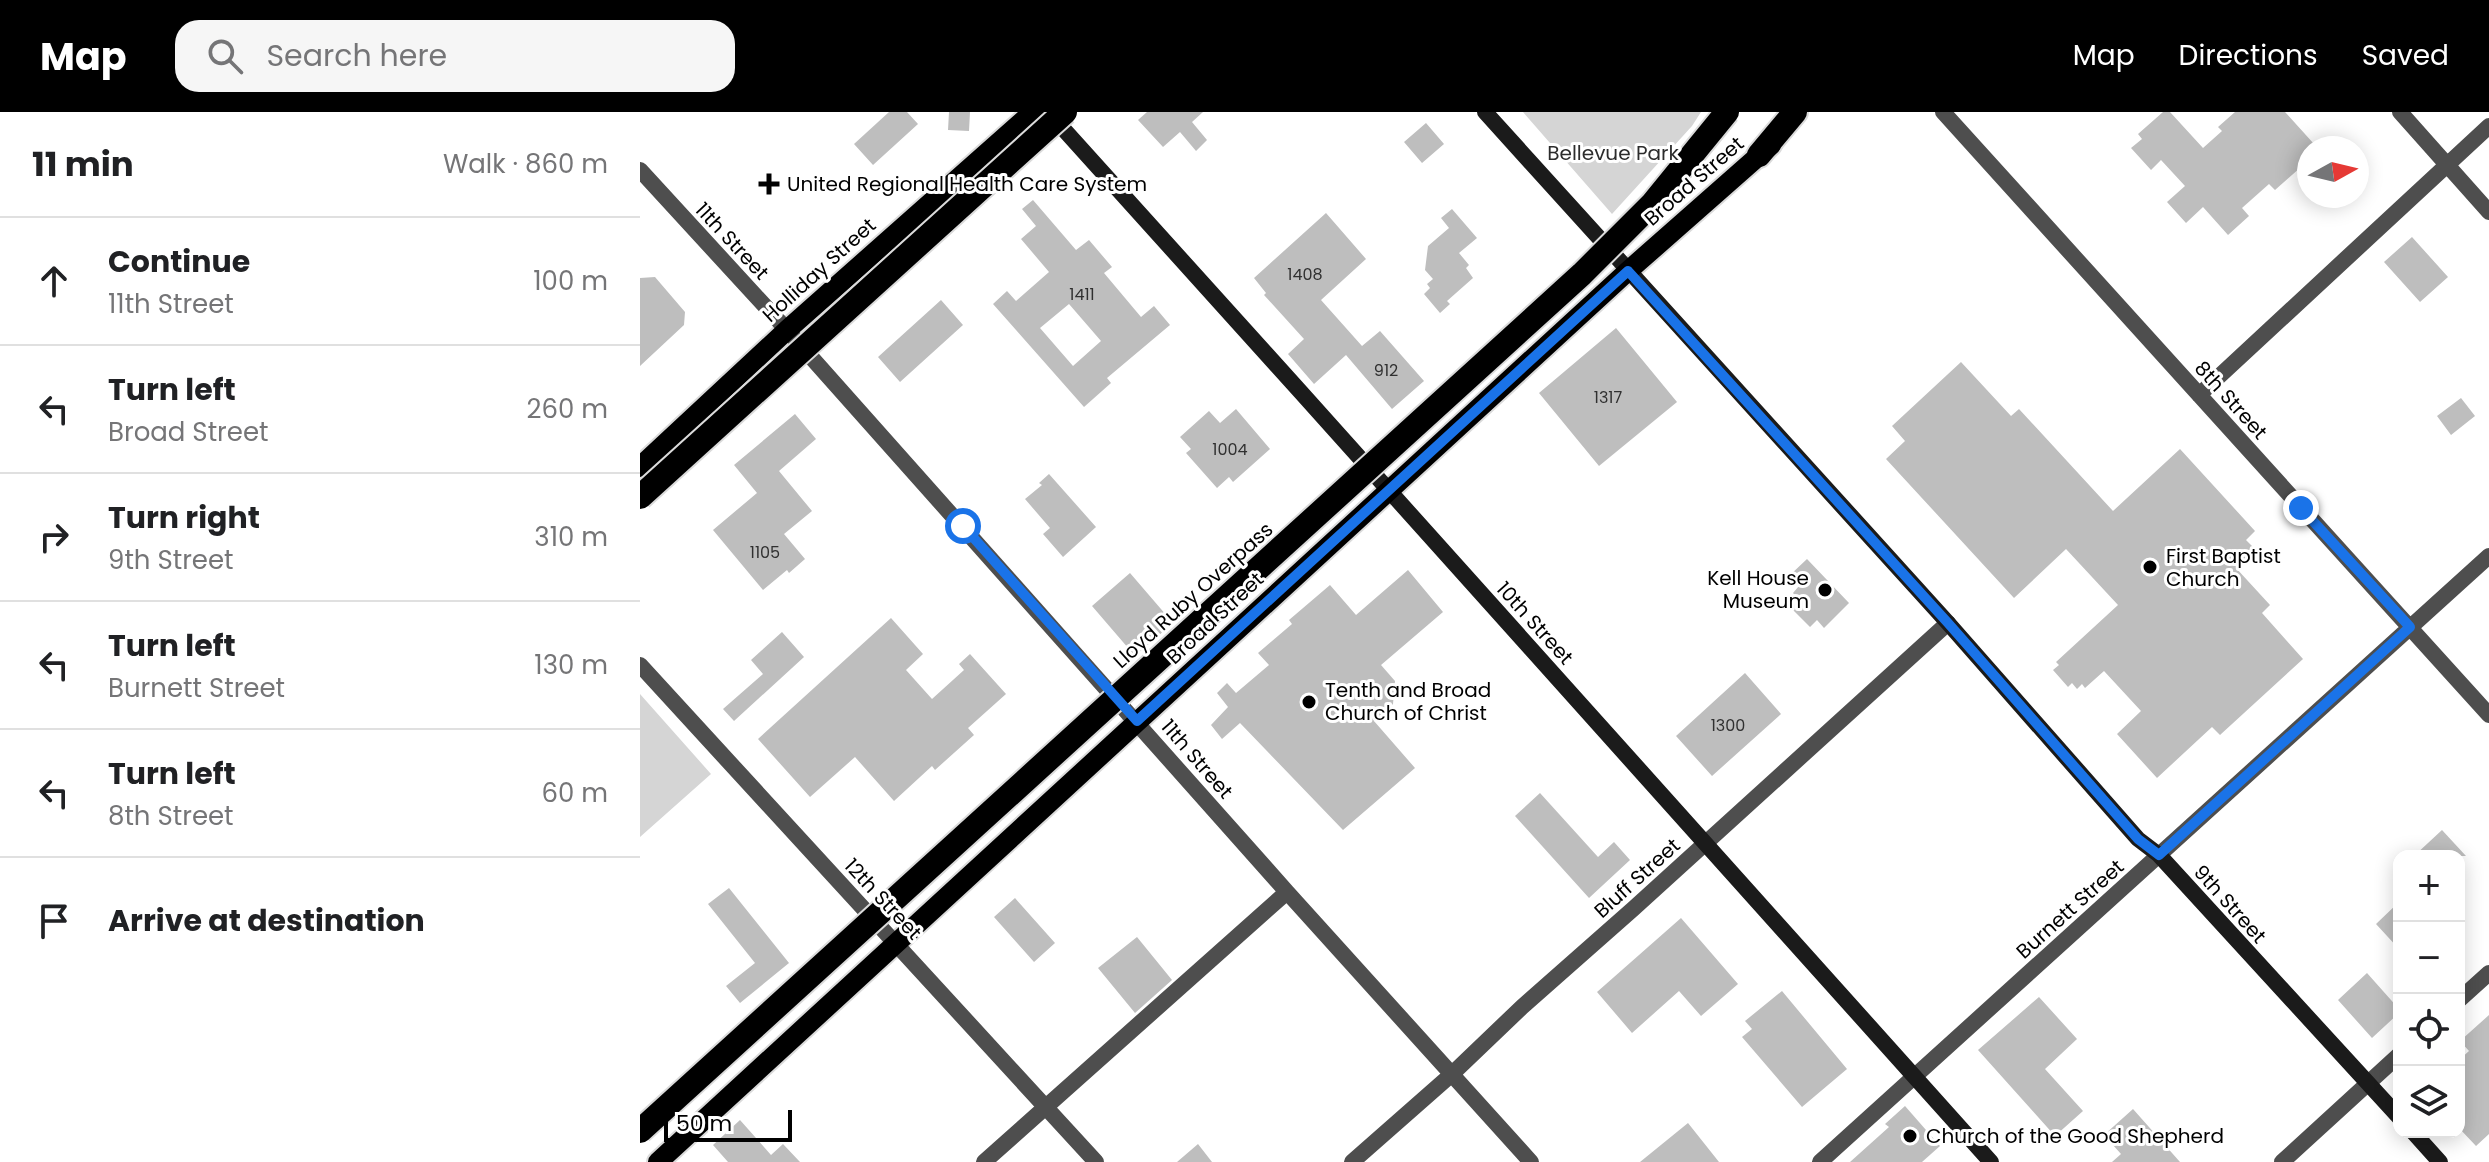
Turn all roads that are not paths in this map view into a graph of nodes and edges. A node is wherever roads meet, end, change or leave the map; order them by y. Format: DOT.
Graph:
graph roads {
  1 [pos="1033,112"];
  2 [pos="1048,112"];
  3 [pos="1065,112"];
  4 [pos="1485,112"];
  5 [pos="1727,112"];
  6 [pos="1795,112"];
  7 [pos="1806,112"];
  8 [pos="1943,112"];
  9 [pos="2400,112"];
  10 [pos="2489,126"];
  11 [pos="1759,155"];
  12 [pos="2447,165"];
  13 [pos="640,170"];
  14 [pos="2489,212"];
  15 [pos="1628,271"];
  16 [pos="787,330"];
  17 [pos="2199,395"];
  18 [pos="640,467"];
  19 [pos="1390,490"];
  20 [pos="640,497"];
  21 [pos="2489,556"];
  22 [pos="1948,623"];
  23 [pos="2410,627"];
  24 [pos="640,665"];
  25 [pos="2489,715"];
  26 [pos="1137,721"];
  27 [pos="1704,844"];
  28 [pos="2159,855"];
  29 [pos="1287,892"];
  30 [pos="896,943"];
  31 [pos="2489,973"];
  32 [pos="2465,995"];
  33 [pos="2393,1060"];
  34 [pos="1452,1074"];
  35 [pos="1914,1077"];
  36 [pos="2368,1083"];
  37 [pos="1046,1105"];
  38 [pos="2393,1110"];
  39 [pos="640,1131"];
  40 [pos="2418,1138"];
  41 [pos="658,1162"];
  42 [pos="984,1162"];
  43 [pos="1096,1162"];
  44 [pos="1352,1162"];
  45 [pos="1531,1162"];
  46 [pos="1820,1162"];
  47 [pos="1991,1162"];
  48 [pos="2282,1162"];
  49 [pos="2440,1162"];
  1 -- 16 [label="main road, Holliday Street"];
  2 -- 19 [label="street, 10th Street"];
  3 -- 20 [label="highway, bridge"];
  4 -- 15 [label="street, 9th Street"];
  5 -- 39 [label="highway, Lloyd Ruby Overpass, bridge"];
  6 -- 11 [label="highway"];
  7 -- 11 [label="main road, Broad Street"];
  8 -- 17 [label="street, 8th Street"];
  9 -- 12 [label="street"];
  10 -- 12 [label="street"];
  11 -- 15 [label="main road, Broad Street"];
  12 -- 14 [label="street"];
  12 -- 17 [label="street"];
  13 -- 16 [label="street, 11th Street"];
  15 -- 19 [label="main road, Broad Street"];
  15 -- 22 [label="street, 9th Street"];
  16 -- 18 [label="main road, Holliday Street"];
  16 -- 26 [label="street, 11th Street"];
  17 -- 23 [label="street, 8th Street"];
  19 -- 26 [label="main road, Broad Street"];
  19 -- 27 [label="street, 10th Street"];
  21 -- 23 [label="street, Burnett Street"];
  22 -- 27 [label="street, Bluff Street"];
  22 -- 28 [label="street, 9th Street"];
  23 -- 25 [label="street, 8th Street"];
  23 -- 28 [label="street, Burnett Street"];
  24 -- 30 [label="street, 12th Street"];
  26 -- 29 [label="street, 11th Street"];
  26 -- 30 [label="main road, Broad Street"];
  27 -- 34 [label="street, Bluff Street"];
  27 -- 35 [label="street, 10th Street"];
  28 -- 35 [label="street, Burnett Street"];
  28 -- 36 [label="street, 9th Street"];
  29 -- 34 [label="street, 11th Street"];
  29 -- 37 [label="street"];
  30 -- 37 [label="street, 12th Street"];
  30 -- 41 [label="main road, Broad Street"];
  31 -- 32 [label="street"];
  33 -- 36 [label="street"];
  34 -- 44 [label="street, Bluff Street"];
  34 -- 45 [label="street, 11th Street"];
  35 -- 46 [label="street, Burnett Street"];
  35 -- 47 [label="street, 10th Street"];
  36 -- 38 [label="street, 9th Street"];
  36 -- 48 [label="street"];
  37 -- 42 [label="street"];
  37 -- 43 [label="street, 12th Street"];
  40 -- 49 [label="street"];
}
